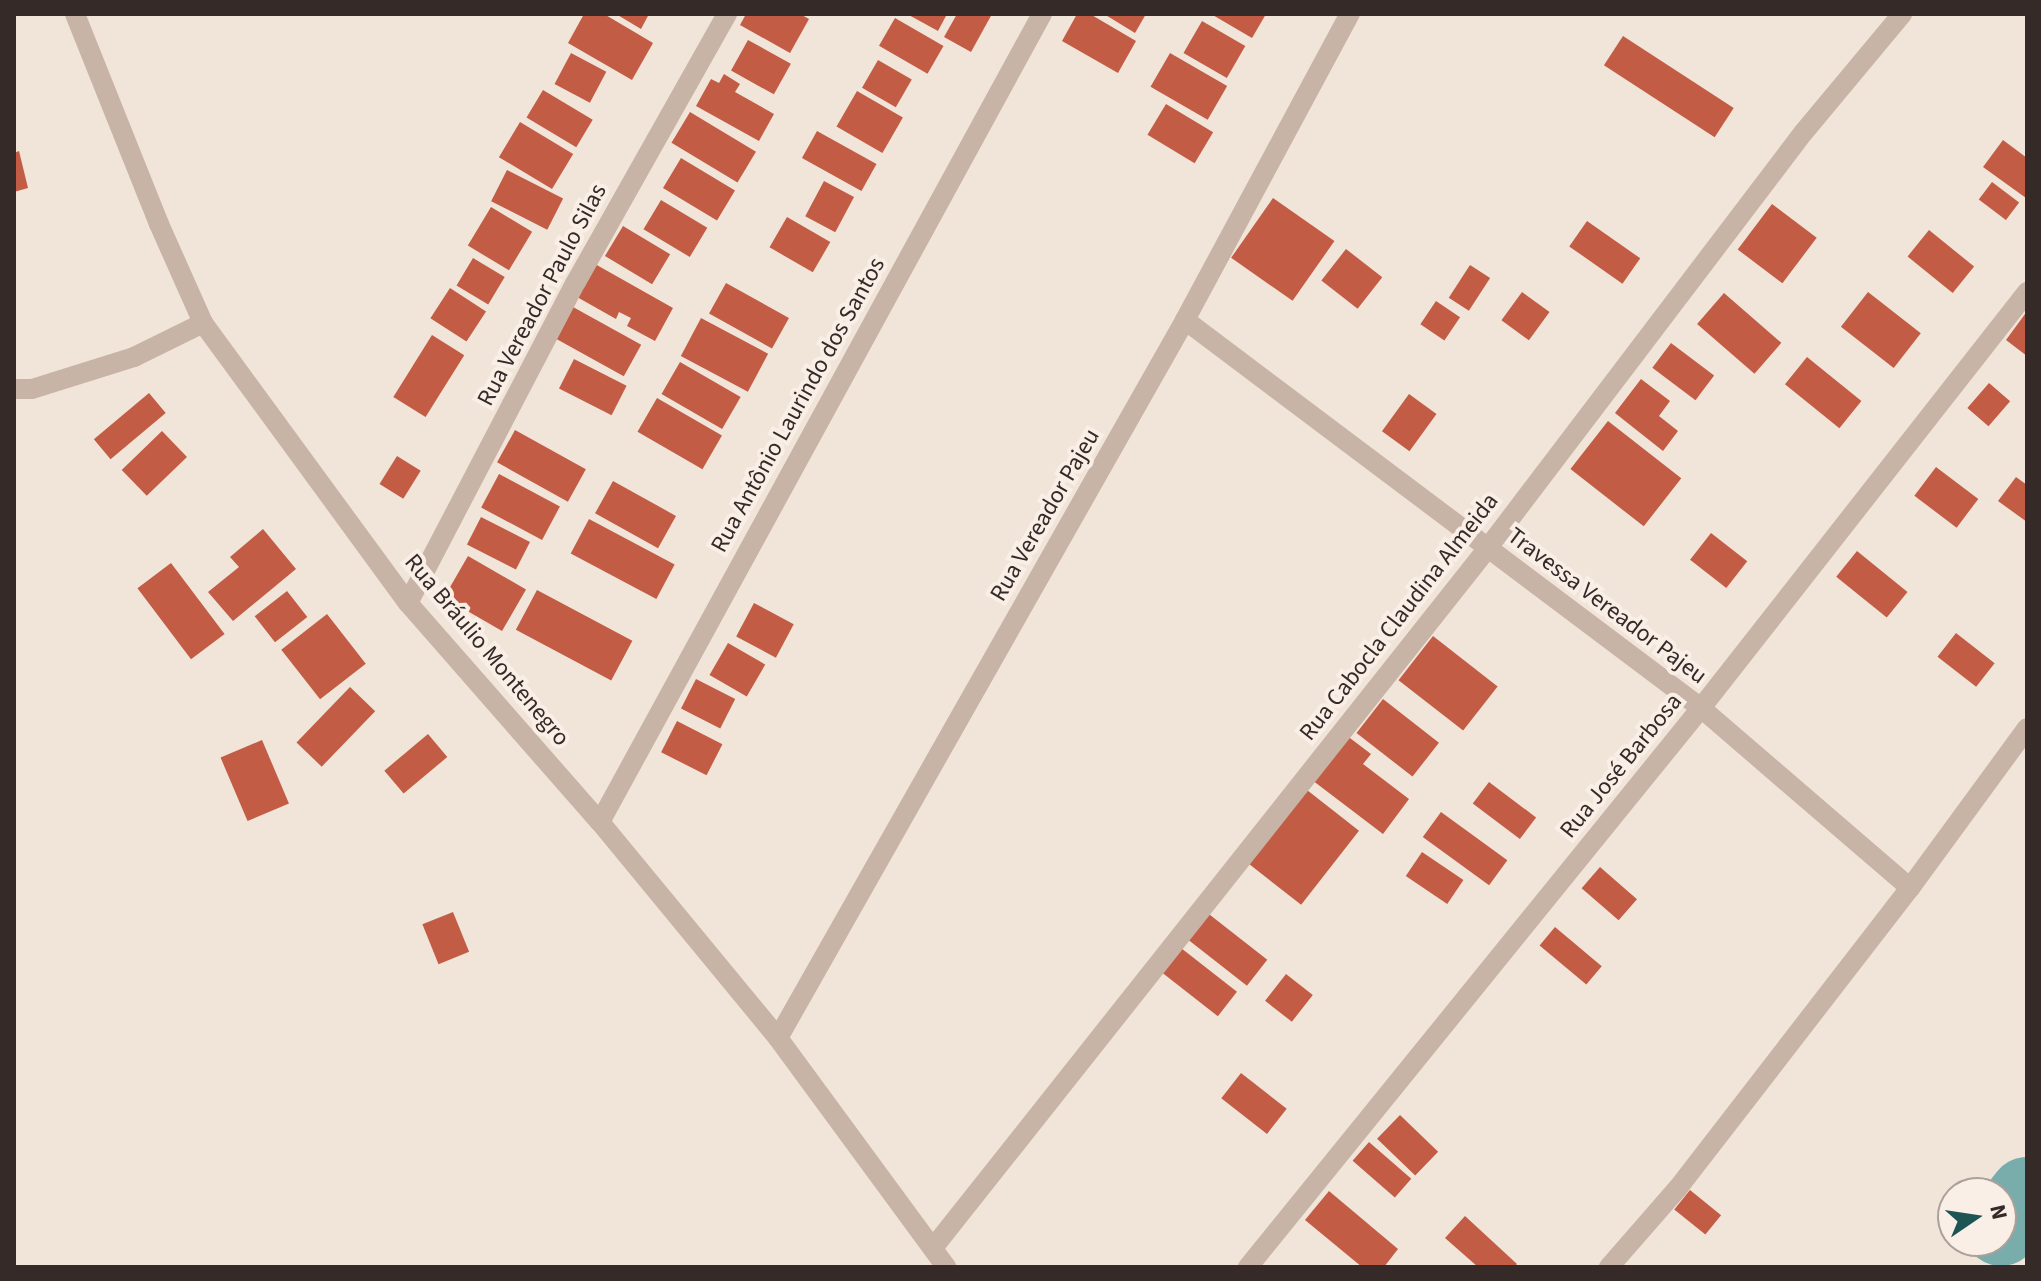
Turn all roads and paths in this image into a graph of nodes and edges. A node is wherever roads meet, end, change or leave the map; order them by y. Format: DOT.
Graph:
graph roads {
  1 [pos="727,14"];
  2 [pos="1042,14"];
  3 [pos="1350,14"];
  4 [pos="1902,14"];
  5 [pos="77,15"];
  6 [pos="2027,292"];
  7 [pos="1185,320"];
  8 [pos="203,323"];
  9 [pos="14,389"];
  10 [pos="1487,549"];
  11 [pos="408,603"];
  12 [pos="1701,708"];
  13 [pos="2027,728"];
  14 [pos="600,822"];
  15 [pos="1910,888"];
  16 [pos="778,1038"];
  17 [pos="933,1248"];
  18 [pos="946,1267"];
  19 [pos="1248,1267"];
  20 [pos="1609,1267"];
  1 -- 11 [label="street, Rua Vereador Paulo Silas"];
  2 -- 14 [label="street, Rua Antônio Laurindo dos Santos"];
  3 -- 7 [label="street, Rua Vereador Pajeu"];
  4 -- 10 [label="street, Rua Cabocla Claudina Almeida"];
  5 -- 8 [label="street, Rua Bráulio Montenegro"];
  6 -- 12 [label="street, Rua José Barbosa"];
  7 -- 10 [label="street, Travessa Vereador Pajeu"];
  7 -- 16 [label="street, Rua Vereador Pajeu"];
  8 -- 9 [label="street"];
  8 -- 11 [label="street, Rua Bráulio Montenegro"];
  10 -- 12 [label="street, Travessa Vereador Pajeu"];
  10 -- 17 [label="street, Rua Cabocla Claudina Almeida"];
  11 -- 14 [label="street, Rua Bráulio Montenegro"];
  12 -- 15 [label="street, Travessa Vereador Pajeu"];
  12 -- 19 [label="street, Rua José Barbosa"];
  13 -- 15 [label="street"];
  14 -- 16 [label="street, Rua Bráulio Montenegro"];
  15 -- 20 [label="street"];
  16 -- 17 [label="street, Rua Bráulio Montenegro"];
  17 -- 18 [label="street, Rua Bráulio Montenegro"];
}
